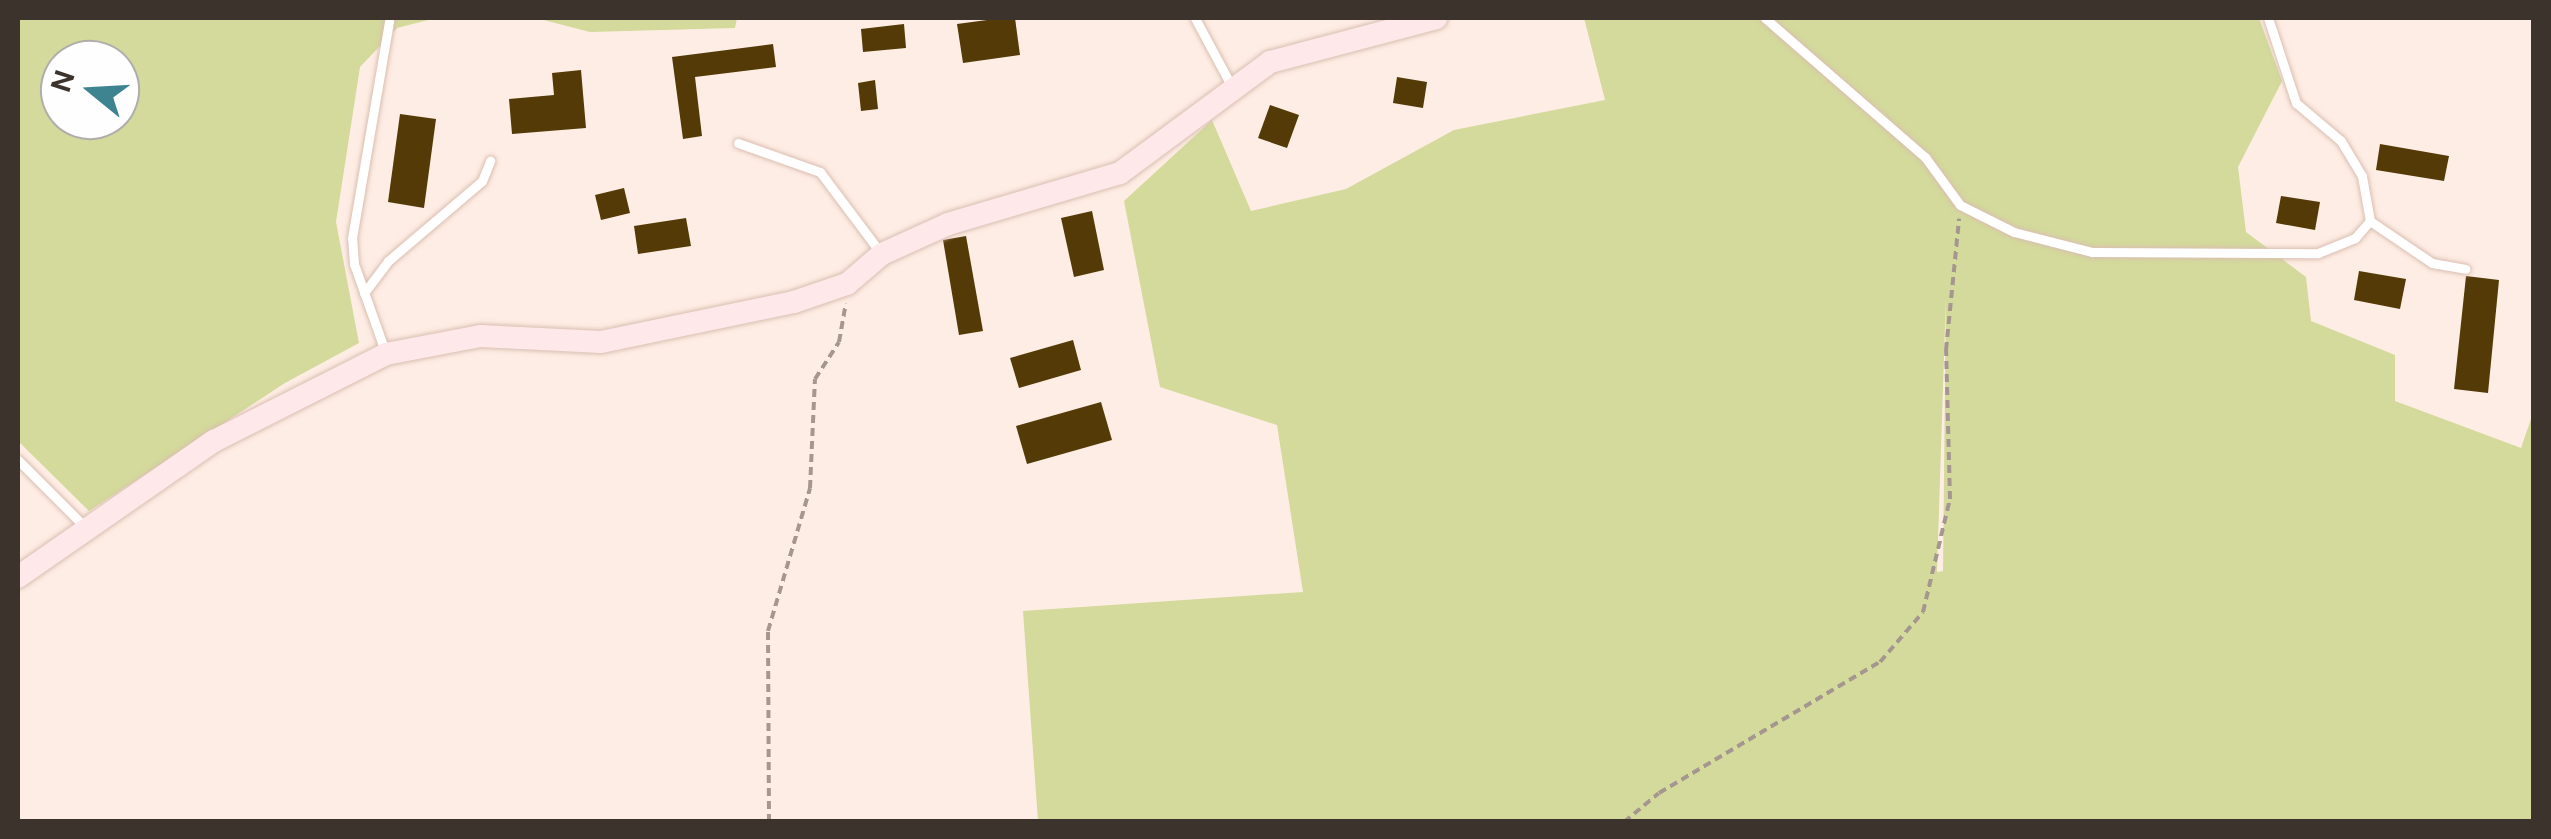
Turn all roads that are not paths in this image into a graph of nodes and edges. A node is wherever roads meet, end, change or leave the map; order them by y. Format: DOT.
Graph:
graph roads {
  1 [pos="1194,18"];
  2 [pos="1432,18"];
  3 [pos="1765,18"];
  4 [pos="2268,18"];
  5 [pos="390,21"];
  6 [pos="1231,84"];
  7 [pos="738,142"];
  8 [pos="490,162"];
  9 [pos="2370,221"];
  10 [pos="882,254"];
  11 [pos="2465,268"];
  12 [pos="364,293"];
  13 [pos="386,354"];
  14 [pos="18,460"];
  15 [pos="90,532"];
  16 [pos="18,577"];
  1 -- 6 [label="lane"];
  2 -- 6 [label="street"];
  3 -- 9 [label="lane"];
  4 -- 9 [label="lane"];
  5 -- 12 [label="lane"];
  6 -- 10 [label="street"];
  7 -- 10 [label="lane"];
  8 -- 12 [label="lane"];
  9 -- 11 [label="lane"];
  10 -- 13 [label="street"];
  12 -- 13 [label="lane"];
  13 -- 15 [label="street"];
  14 -- 15 [label="lane"];
  15 -- 16 [label="street"];
}
